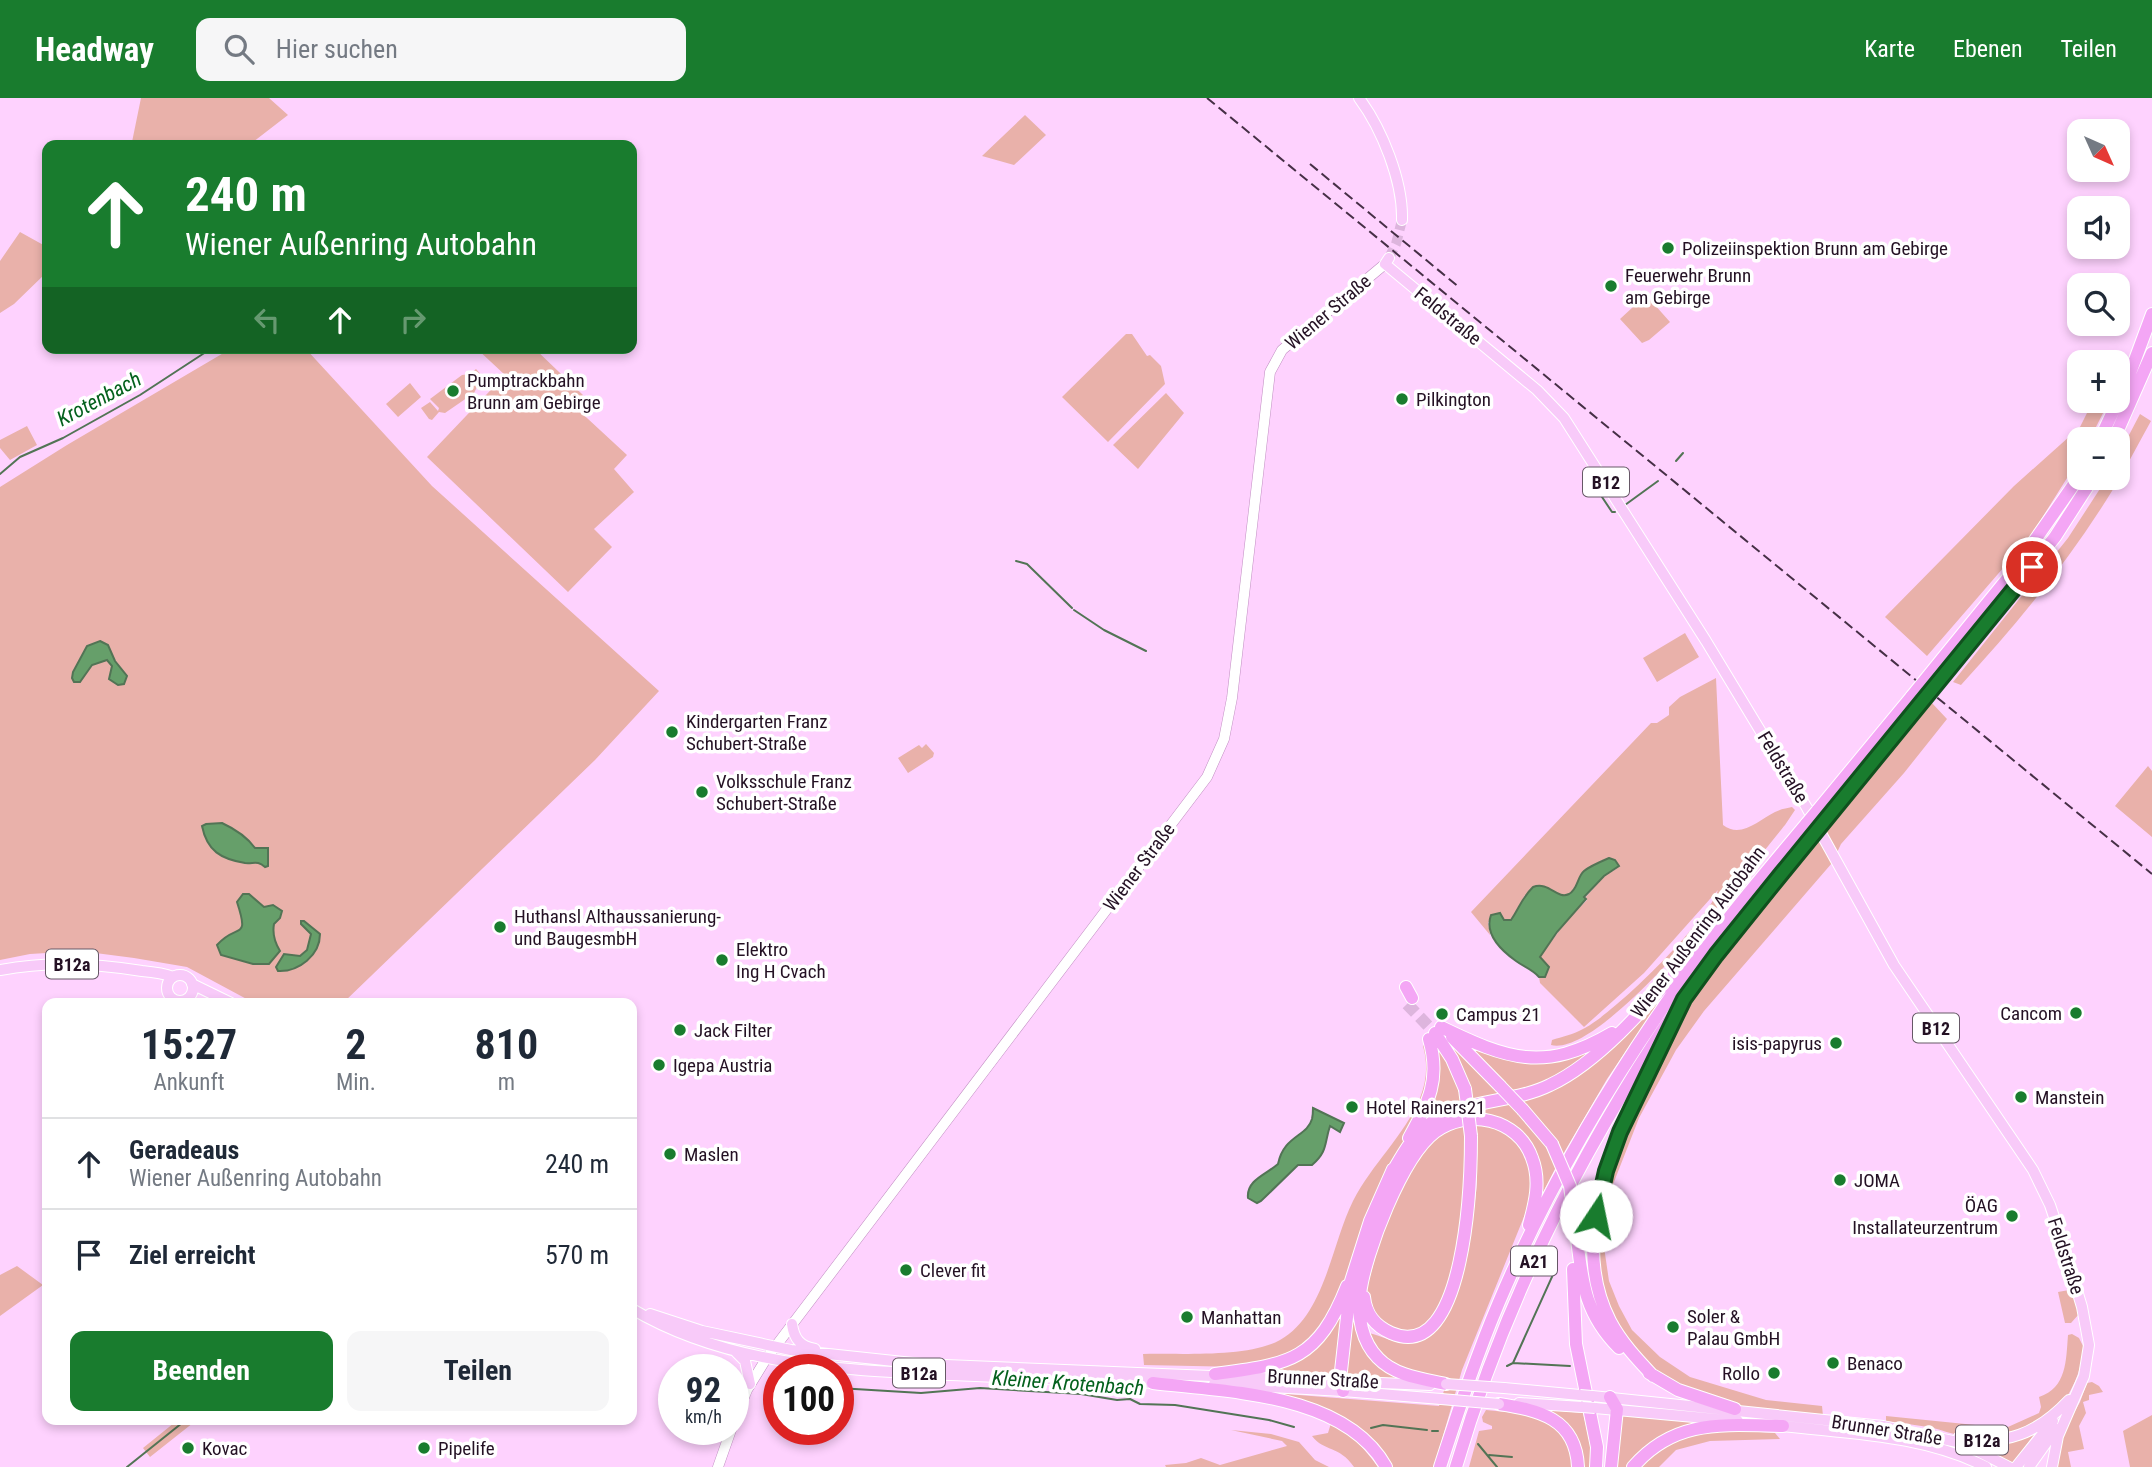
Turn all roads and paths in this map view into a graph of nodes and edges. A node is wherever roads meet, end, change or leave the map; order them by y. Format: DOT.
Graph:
graph roads {
  1 [pos="1359,98"];
  2 [pos="1402,220"];
  3 [pos="1387,261"];
  4 [pos="2152,314"];
  5 [pos="2152,353"];
  6 [pos="2132,386"];
  7 [pos="2130,391"];
  8 [pos="2070,490"];
  9 [pos="2085,490"];
  10 [pos="1947,662"];
  11 [pos="1810,828"];
  12 [pos="1710,943"];
  13 [pos="0,970"];
  14 [pos="171,982"];
  15 [pos="192,990"];
  16 [pos="174,998"];
  17 [pos="187,998"];
  18 [pos="218,998"];
  19 [pos="1684,999"];
  20 [pos="1627,1024"];
  21 [pos="1435,1033"];
  22 [pos="1390,1176"];
  23 [pos="1575,1223"];
  24 [pos="1523,1248"];
  25 [pos="1370,1255"];
  26 [pos="1351,1280"];
  27 [pos="637,1311"];
  28 [pos="637,1312"];
  29 [pos="792,1324"];
  30 [pos="775,1347"];
  31 [pos="734,1350"];
  32 [pos="770,1354"];
  33 [pos="833,1354"];
  34 [pos="837,1354"];
  35 [pos="854,1356"];
  36 [pos="763,1358"];
  37 [pos="763,1364"];
  38 [pos="854,1370"];
  39 [pos="1215,1374"];
  40 [pos="1653,1376"];
  41 [pos="1153,1382"];
  42 [pos="750,1384"];
  43 [pos="1446,1384"];
  44 [pos="1342,1385"];
  45 [pos="2072,1400"];
  46 [pos="1613,1403"];
  47 [pos="1499,1404"];
  48 [pos="1474,1408"];
  49 [pos="1735,1409"];
  50 [pos="1783,1426"];
  51 [pos="1883,1426"];
  52 [pos="726,1445"];
  53 [pos="718,1467"];
  54 [pos="1386,1467"];
  55 [pos="1440,1467"];
  56 [pos="1456,1467"];
  57 [pos="1465,1467"];
  58 [pos="1578,1467"];
  59 [pos="1597,1467"];
  60 [pos="1611,1467"];
  61 [pos="1633,1467"];
  62 [pos="1986,1467"];
  63 [pos="2009,1467"];
  64 [pos="2016,1467"];
  65 [pos="2029,1467"];
  66 [pos="2052,1467"];
  1 -- 2 [label="main road"];
  3 -- 29 [label="main road, Wiener Straße"];
  3 -- 45 [label="main road, Feldstraße / B12"];
  4 -- 6 [label="highway"];
  5 -- 6 [label="highway"];
  6 -- 7 [label="highway"];
  8 -- 10 [label="highway, Wiener Außenring Autobahn / A21"];
  9 -- 10 [label="highway, Wiener Außenring Autobahn / A21"];
  10 -- 11 [label="highway, Wiener Außenring Autobahn / A21, bridge"];
  11 -- 12 [label="highway, Wiener Außenring Autobahn / A21"];
  11 -- 19 [label="highway, Wiener Außenring Autobahn / A21"];
  12 -- 20 [label="highway"];
  12 -- 24 [label="highway, Wiener Außenring Autobahn / A21"];
  13 -- 14 [label="main road, B12a"];
  14 -- 15 [label="main road, B12a"];
  14 -- 16 [label="main road, B12a"];
  15 -- 17 [label="main road, B12a"];
  15 -- 18 [label="main road, B12a"];
  19 -- 40 [label="highway"];
  19 -- 48 [label="highway, Wiener Außenring Autobahn / A21"];
  20 -- 21 [label="highway"];
  20 -- 22 [label="highway"];
  21 -- 22 [label="highway"];
  21 -- 23 [label="highway, bridge"];
  21 -- 25 [label="highway, bridge"];
  22 -- 26 [label="highway"];
  23 -- 40 [label="highway"];
  23 -- 59 [label="highway"];
  24 -- 25 [label="highway"];
  24 -- 55 [label="highway, Wiener Außenring Autobahn / A21"];
  25 -- 43 [label="highway"];
  26 -- 39 [label="highway"];
  26 -- 44 [label="highway"];
  27 -- 30 [label="main road, Brunner Straße / B12a"];
  28 -- 31 [label="main road, B12a"];
  29 -- 30 [label="main road, Wiener Straße"];
  29 -- 34 [label="main road"];
  30 -- 32 [label="main road, Wiener Straße"];
  30 -- 33 [label="main road, Brunner Straße / B12a"];
  31 -- 36 [label="main road, B12a"];
  31 -- 42 [label="main road"];
  35 -- 39 [label="main road, Brunner Straße / B12a"];
  37 -- 42 [label="main road, Wiener Straße"];
  38 -- 41 [label="main road, Brunner Straße / B12a"];
  39 -- 44 [label="main road, Brunner Straße / B12a"];
  40 -- 49 [label="highway"];
  41 -- 44 [label="main road, Brunner Straße / B12a"];
  41 -- 54 [label="highway"];
  43 -- 44 [label="main road, Brunner Straße / B12a"];
  43 -- 46 [label="main road, Brunner Straße / B12a, bridge"];
  44 -- 47 [label="main road, Brunner Straße / B12a, bridge"];
  45 -- 51 [label="main road, B12a"];
  45 -- 64 [label="main road"];
  45 -- 65 [label="main road"];
  45 -- 66 [label="main road"];
  46 -- 47 [label="main road, Brunner Straße / B12a, bridge"];
  46 -- 49 [label="main road, Brunner Straße / B12a"];
  46 -- 50 [label="main road, Brunner Straße / B12a"];
  46 -- 60 [label="highway"];
  47 -- 58 [label="highway"];
  48 -- 56 [label="highway, Wiener Außenring Autobahn / A21"];
  48 -- 57 [label="highway"];
  49 -- 51 [label="main road, Brunner Straße / B12a"];
  50 -- 61 [label="highway"];
  50 -- 62 [label="main road, Brunner Straße / B12a"];
  51 -- 63 [label="main road, Brunner Straße / B12a"];
  52 -- 53 [label="main road"];
}
